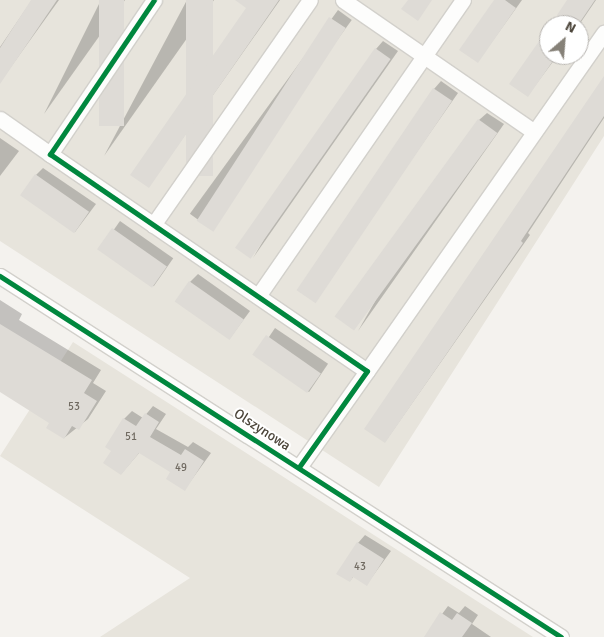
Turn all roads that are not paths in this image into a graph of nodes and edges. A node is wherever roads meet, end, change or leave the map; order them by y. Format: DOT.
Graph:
graph roads {
  1 [pos="154,0"];
  2 [pos="310,0"];
  3 [pos="343,0"];
  4 [pos="463,0"];
  5 [pos="604,34"];
  6 [pos="424,55"];
  7 [pos="0,119"];
  8 [pos="534,132"];
  9 [pos="50,154"];
  10 [pos="153,225"];
  11 [pos="0,276"];
  12 [pos="258,296"];
  13 [pos="367,371"];
  14 [pos="299,467"];
  15 [pos="561,637"];
  1 -- 9 [label="street"];
  2 -- 10 [label="street"];
  3 -- 6 [label="street"];
  4 -- 6 [label="street"];
  5 -- 8 [label="street"];
  6 -- 8 [label="street"];
  6 -- 12 [label="street"];
  7 -- 9 [label="street"];
  8 -- 13 [label="street"];
  9 -- 10 [label="street"];
  10 -- 12 [label="street"];
  11 -- 14 [label="street, Olszynowa"];
  12 -- 13 [label="street"];
  13 -- 14 [label="street"];
  14 -- 15 [label="street, Olszynowa"];
}
